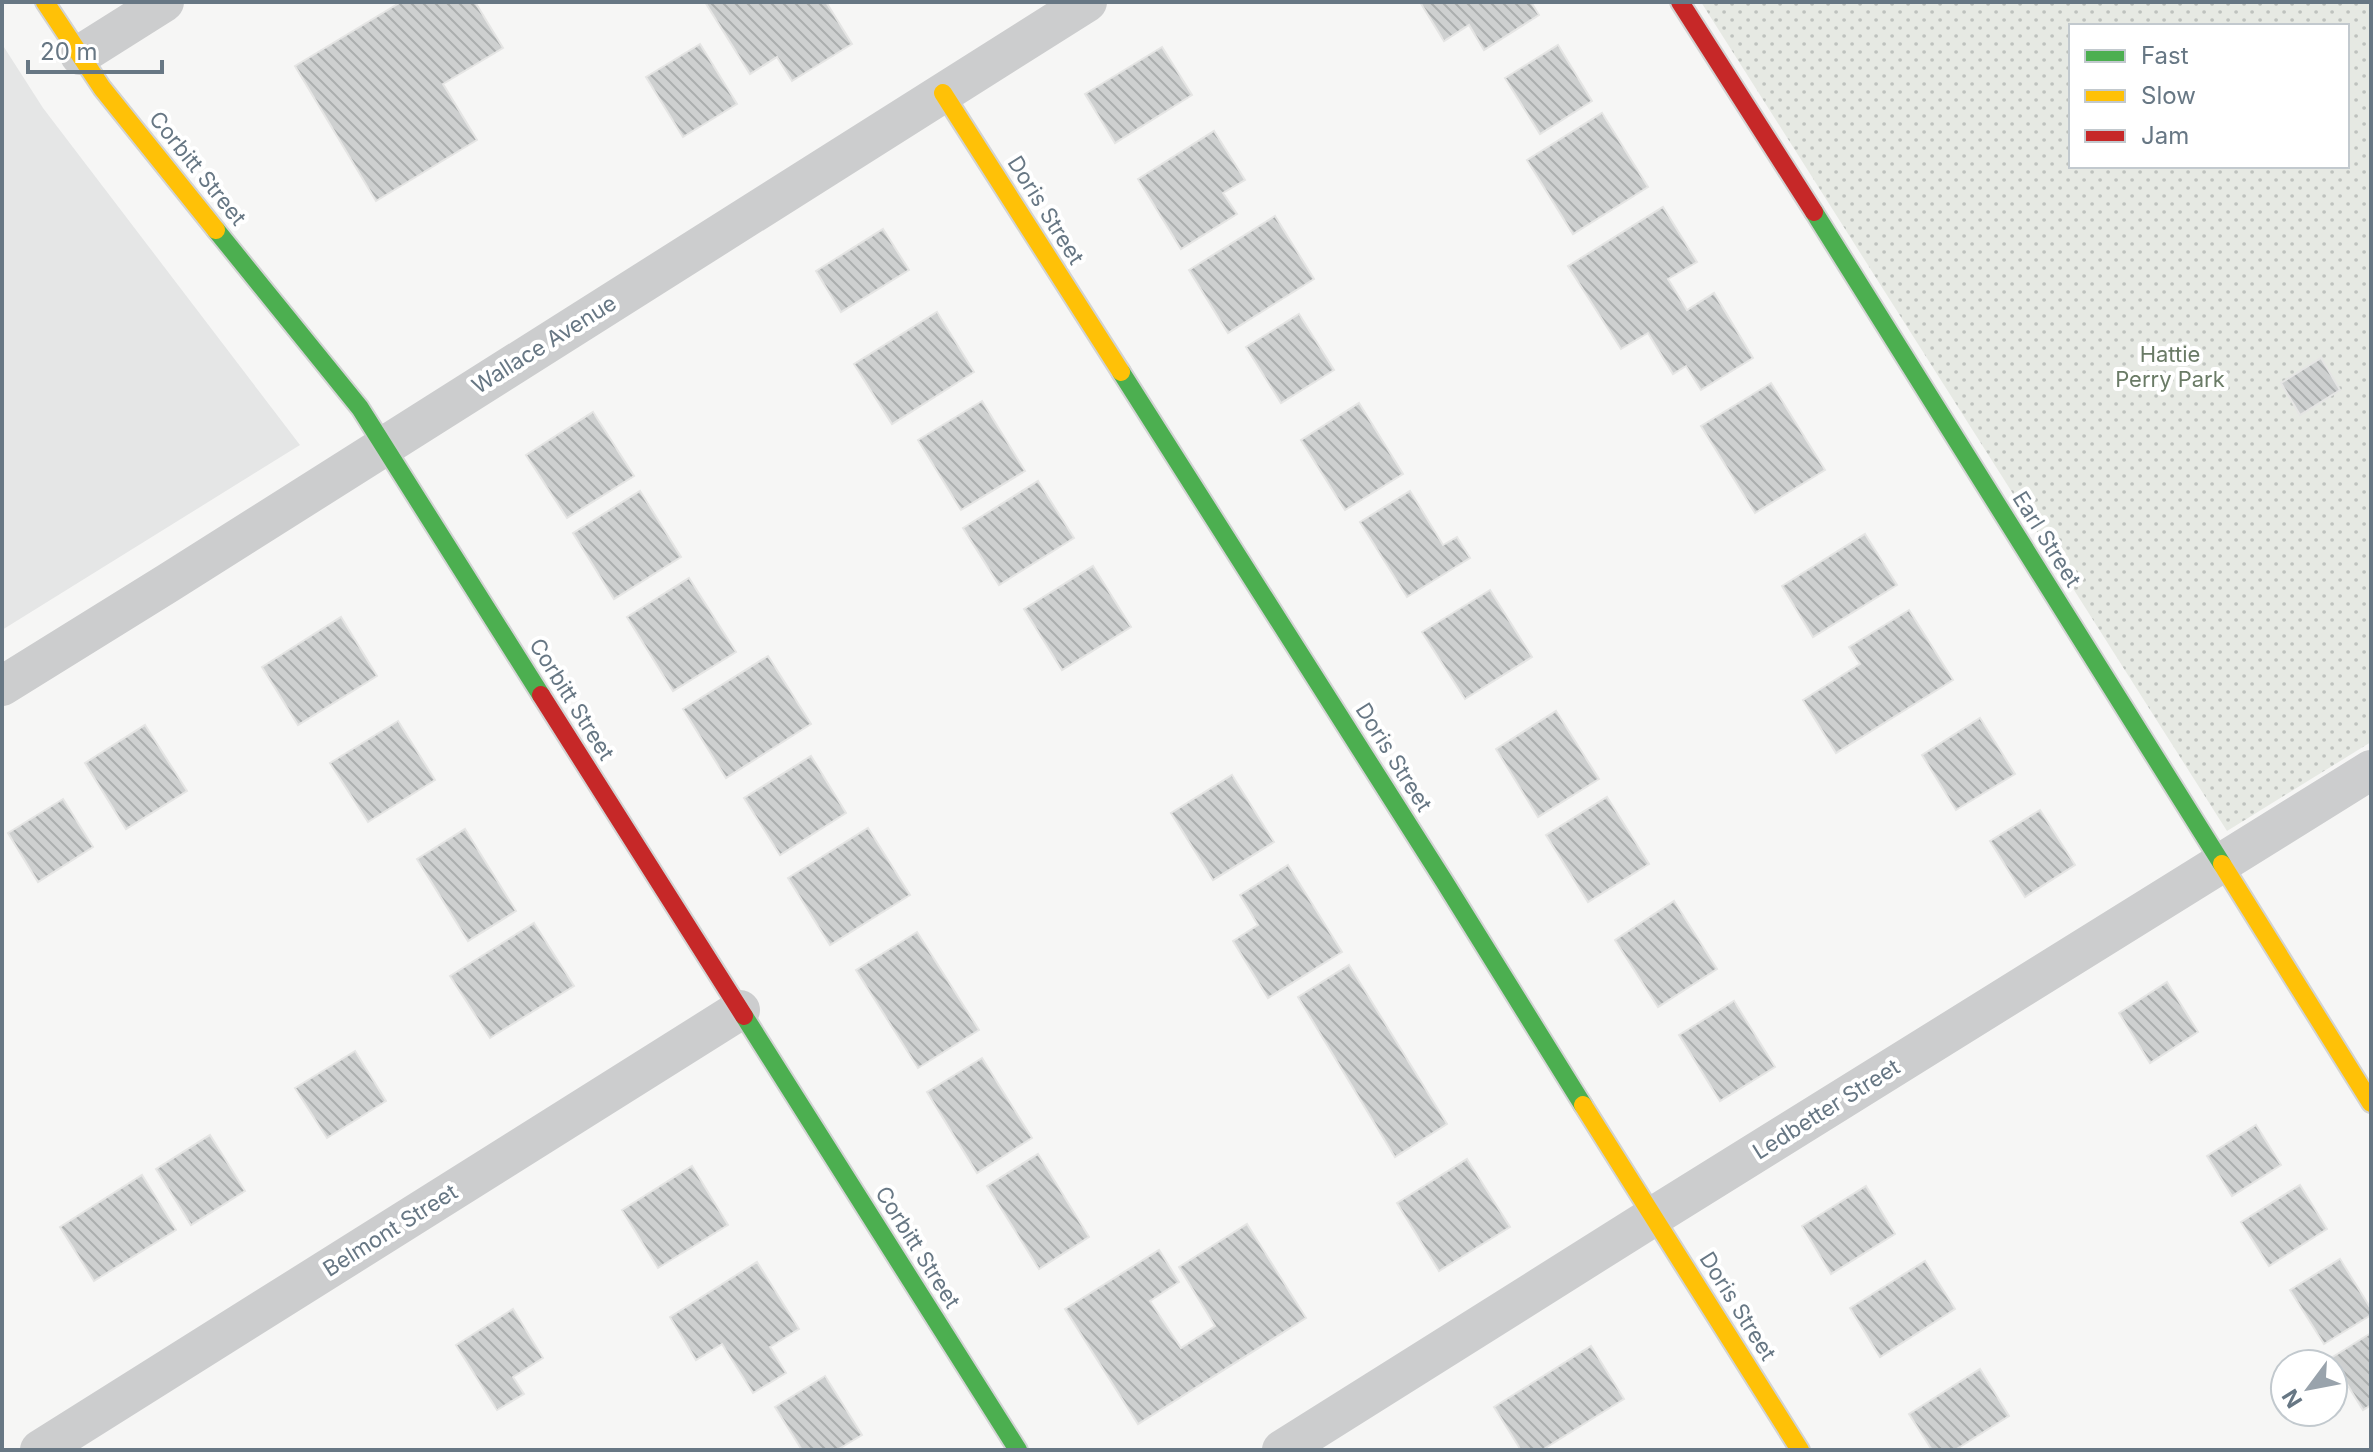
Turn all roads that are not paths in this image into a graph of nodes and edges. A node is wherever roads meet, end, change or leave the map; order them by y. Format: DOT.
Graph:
graph roads {
  1 [pos="45,2"];
  2 [pos="164,2"];
  3 [pos="1087,2"];
  4 [pos="1680,2"];
  5 [pos="80,55"];
  6 [pos="943,93"];
  7 [pos="383,445"];
  8 [pos="2,686"];
  9 [pos="2371,770"];
  10 [pos="2221,864"];
  11 [pos="740,1010"];
  12 [pos="2371,1103"];
  13 [pos="1654,1216"];
  14 [pos="40,1450"];
  15 [pos="1018,1450"];
  16 [pos="1282,1450"];
  17 [pos="1800,1450"];
  1 -- 5 [label="street, Corbitt Street"];
  2 -- 5 [label="street"];
  3 -- 6 [label="street, Wallace Avenue"];
  4 -- 10 [label="street, Earl Street"];
  5 -- 7 [label="street, Corbitt Street"];
  6 -- 7 [label="street, Wallace Avenue"];
  6 -- 13 [label="street, Doris Street"];
  7 -- 8 [label="street, Wallace Avenue"];
  7 -- 11 [label="street, Corbitt Street"];
  9 -- 10 [label="street, Ledbetter Street"];
  10 -- 12 [label="street, Earl Street"];
  10 -- 13 [label="street, Ledbetter Street"];
  11 -- 14 [label="street, Belmont Street"];
  11 -- 15 [label="street, Corbitt Street"];
  13 -- 16 [label="street, Ledbetter Street"];
  13 -- 17 [label="street, Doris Street"];
}
